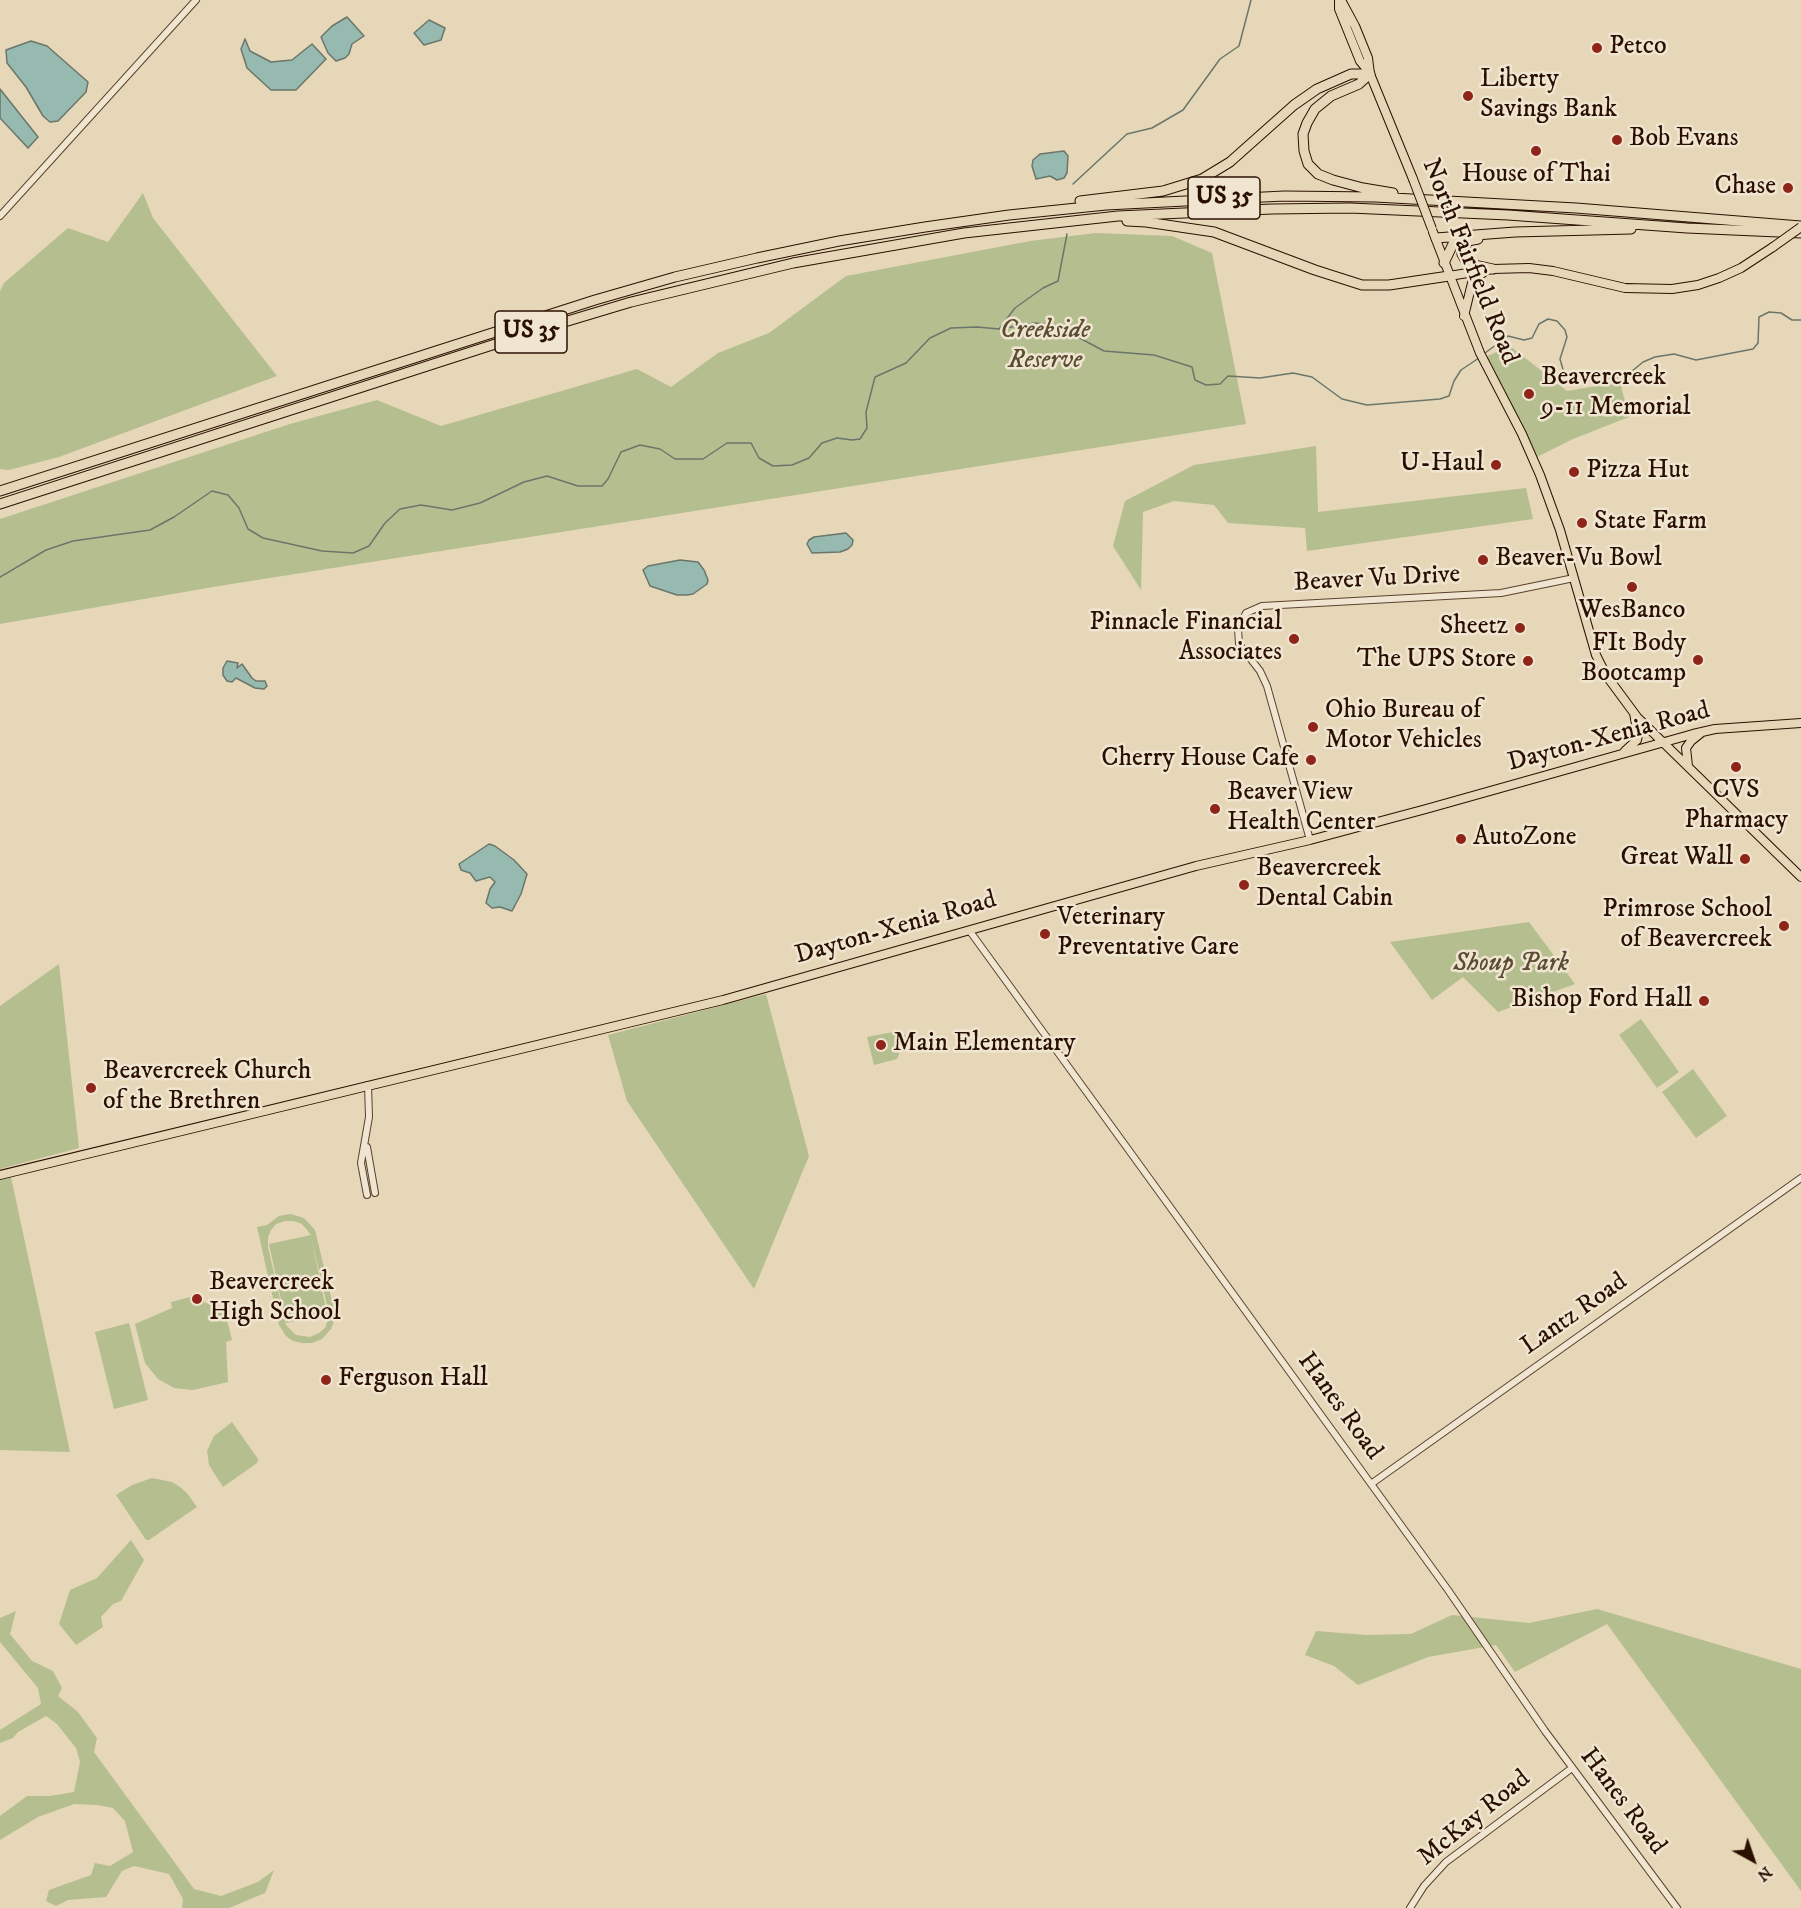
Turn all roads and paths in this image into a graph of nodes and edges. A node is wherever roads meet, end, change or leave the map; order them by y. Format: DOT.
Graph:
graph roads {
  1 [pos="196,0"];
  2 [pos="1340,0"];
  3 [pos="1370,74"];
  4 [pos="1440,200"];
  5 [pos="1009,215"];
  6 [pos="0,216"];
  7 [pos="1077,220"];
  8 [pos="1801,227"];
  9 [pos="1687,228"];
  10 [pos="1515,232"];
  11 [pos="1434,233"];
  12 [pos="1801,233"];
  13 [pos="1462,236"];
  14 [pos="1444,263"];
  15 [pos="1493,269"];
  16 [pos="1449,276"];
  17 [pos="1464,316"];
  18 [pos="0,491"];
  19 [pos="0,504"];
  20 [pos="1574,578"];
  21 [pos="1634,712"];
  22 [pos="1801,723"];
  23 [pos="1704,731"];
  24 [pos="1663,742"];
  25 [pos="1621,754"];
  26 [pos="1688,766"];
  27 [pos="1310,840"];
  28 [pos="1801,877"];
  29 [pos="969,930"];
  30 [pos="368,1085"];
  31 [pos="366,1143"];
  32 [pos="0,1174"];
  33 [pos="1801,1178"];
  34 [pos="375,1193"];
  35 [pos="367,1195"];
  36 [pos="1371,1484"];
  37 [pos="1572,1768"];
  38 [pos="1410,1908"];
  39 [pos="1677,1908"];
  1 -- 6 [label="street"];
  2 -- 3 [label="main road, North Fairfield Road"];
  3 -- 4 [label="highway"];
  3 -- 5 [label="highway"];
  3 -- 11 [label="main road, North Fairfield Road, bridge"];
  4 -- 5 [label="highway, US 35"];
  4 -- 8 [label="highway, US 35"];
  5 -- 18 [label="highway, US 35"];
  7 -- 9 [label="highway, US 35"];
  7 -- 16 [label="highway"];
  7 -- 19 [label="highway, US 35"];
  8 -- 15 [label="main road, bridge"];
  9 -- 10 [label="highway"];
  9 -- 12 [label="highway, US 35"];
  10 -- 13 [label="highway"];
  10 -- 15 [label="highway"];
  11 -- 13 [label="highway"];
  11 -- 14 [label="main road, North Fairfield Road"];
  13 -- 14 [label="highway"];
  14 -- 16 [label="main road, North Fairfield Road"];
  15 -- 16 [label="main road"];
  15 -- 17 [label="main road"];
  16 -- 17 [label="main road, North Fairfield Road"];
  17 -- 20 [label="main road, North Fairfield Road"];
  20 -- 21 [label="main road, North Fairfield Road"];
  20 -- 27 [label="street, Beaver Vu Drive"];
  21 -- 24 [label="main road, North Fairfield Road"];
  21 -- 25 [label="main road"];
  22 -- 23 [label="main road, Dayton-Xenia Road"];
  23 -- 24 [label="main road, Dayton-Xenia Road"];
  23 -- 26 [label="main road"];
  24 -- 25 [label="main road, Dayton-Xenia Road"];
  24 -- 26 [label="main road, North Fairfield Road"];
  25 -- 27 [label="main road, Dayton-Xenia Road"];
  26 -- 28 [label="main road, North Fairfield Road"];
  27 -- 29 [label="main road, Dayton-Xenia Road"];
  29 -- 30 [label="main road, Dayton-Xenia Road"];
  29 -- 36 [label="street, Hanes Road"];
  30 -- 31 [label="street"];
  30 -- 32 [label="main road, Dayton-Xenia Road"];
  31 -- 34 [label="street"];
  31 -- 35 [label="street"];
  33 -- 36 [label="street, Lantz Road"];
  36 -- 37 [label="street, Hanes Road"];
  37 -- 38 [label="street, McKay Road"];
  37 -- 39 [label="street, Hanes Road"];
}
